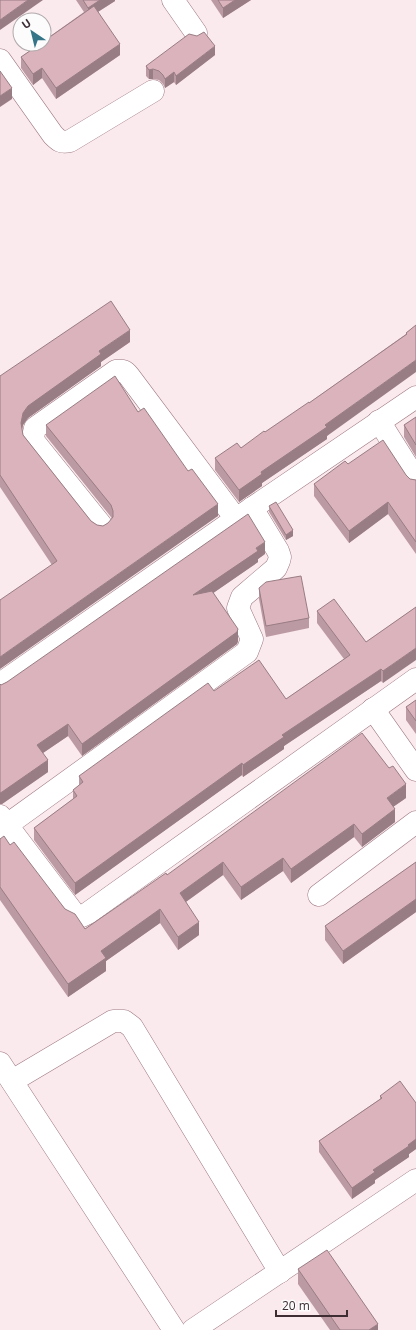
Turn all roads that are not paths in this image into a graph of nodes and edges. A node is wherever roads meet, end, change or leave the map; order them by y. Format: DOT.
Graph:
graph roads {
  1 [pos="173,0"];
  2 [pos="196,34"];
  3 [pos="0,60"];
  4 [pos="153,92"];
  5 [pos="416,397"];
  6 [pos="378,421"];
  7 [pos="416,480"];
  8 [pos="244,514"];
  9 [pos="101,525"];
  10 [pos="416,679"];
  11 [pos="0,684"];
  12 [pos="373,709"];
  13 [pos="416,770"];
  14 [pos="416,822"];
  15 [pos="2,824"];
  16 [pos="319,895"];
  17 [pos="0,1063"];
  18 [pos="12,1081"];
  19 [pos="416,1180"];
  20 [pos="280,1272"];
  21 [pos="174,1330"];
  22 [pos="193,1330"];
  1 -- 2 [label="street"];
  3 -- 4 [label="street"];
  5 -- 6 [label="street"];
  6 -- 7 [label="street"];
  6 -- 8 [label="street"];
  8 -- 9 [label="street"];
  8 -- 11 [label="street"];
  8 -- 15 [label="street"];
  10 -- 12 [label="street"];
  12 -- 13 [label="street"];
  12 -- 15 [label="street"];
  14 -- 16 [label="street"];
  17 -- 18 [label="street"];
  18 -- 20 [label="street"];
  18 -- 21 [label="street"];
  19 -- 20 [label="street"];
  20 -- 22 [label="street"];
}
